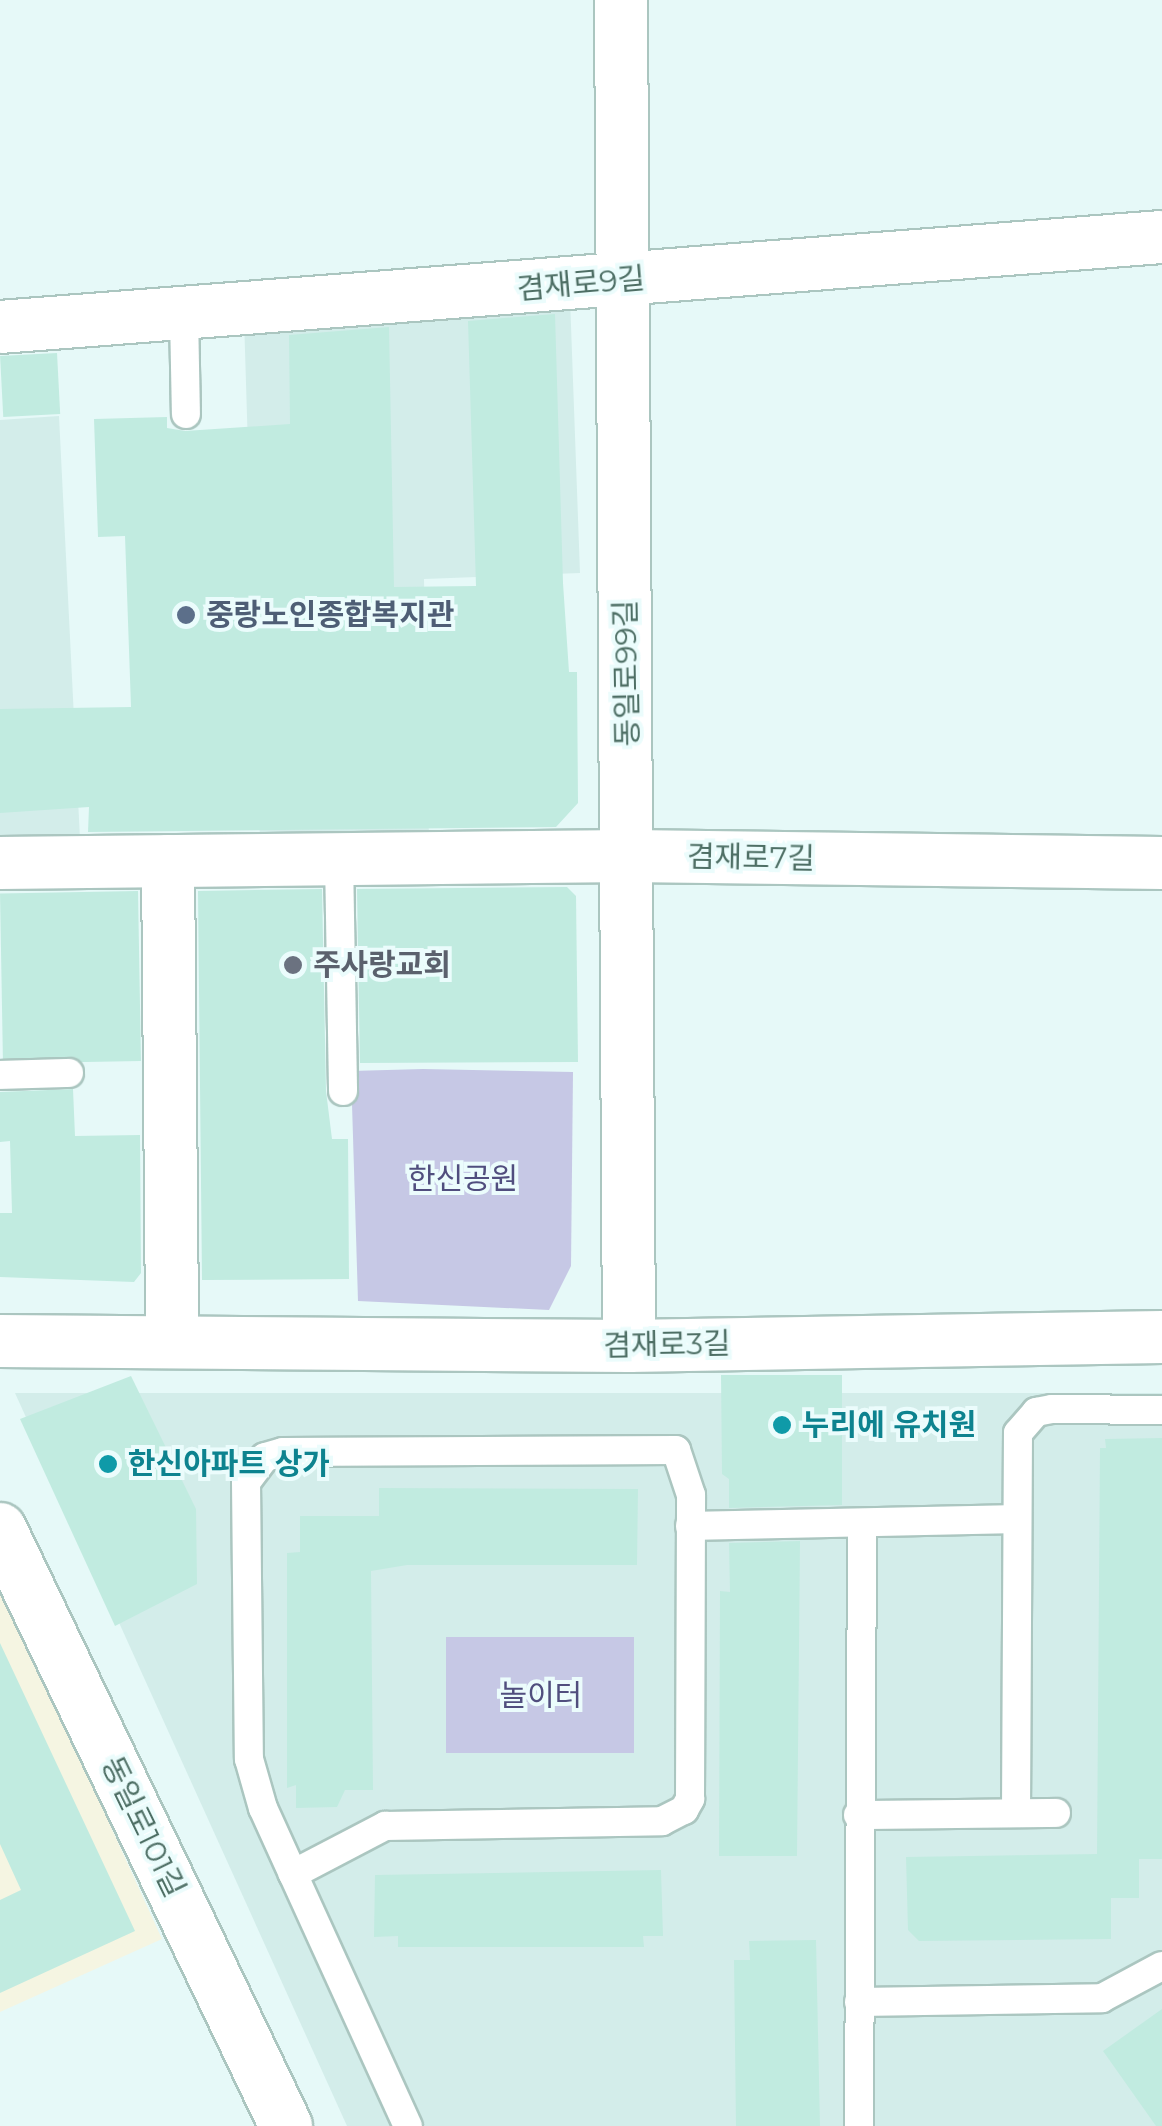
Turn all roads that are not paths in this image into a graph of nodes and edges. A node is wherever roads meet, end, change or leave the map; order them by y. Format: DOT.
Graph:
graph roads {
  1 [pos="621,0"];
  2 [pos="1162,237"];
  3 [pos="621,281"];
  4 [pos="184,314"];
  5 [pos="0,327"];
  6 [pos="186,414"];
  7 [pos="630,856"];
  8 [pos="339,859"];
  9 [pos="168,861"];
  10 [pos="0,863"];
  11 [pos="1162,864"];
  12 [pos="69,1073"];
  13 [pos="0,1075"];
  14 [pos="343,1091"];
  15 [pos="1162,1337"];
  16 [pos="0,1341"];
  17 [pos="172,1342"];
  18 [pos="629,1346"];
  19 [pos="1162,1410"];
  20 [pos="1018,1519"];
  21 [pos="862,1524"];
  22 [pos="690,1526"];
  23 [pos="0,1529"];
  24 [pos="1016,1813"];
  25 [pos="1056,1813"];
  26 [pos="858,1815"];
  27 [pos="293,1874"];
  28 [pos="1162,1966"];
  29 [pos="859,2002"];
  30 [pos="286,2126"];
  31 [pos="408,2126"];
  32 [pos="859,2126"];
  1 -- 3 [label="street, 동일로99길"];
  2 -- 3 [label="street, 겸재로9길"];
  3 -- 4 [label="street, 겸재로9길"];
  3 -- 7 [label="street, 동일로99길"];
  4 -- 5 [label="street, 겸재로9길"];
  4 -- 6 [label="lane"];
  7 -- 8 [label="street, 겸재로7길"];
  7 -- 11 [label="street, 겸재로7길"];
  7 -- 18 [label="street, 동일로99길"];
  8 -- 9 [label="street, 겸재로7길"];
  8 -- 14 [label="lane"];
  9 -- 10 [label="street, 겸재로7길"];
  9 -- 17 [label="street"];
  12 -- 13 [label="lane"];
  15 -- 18 [label="street, 겸재로3길"];
  16 -- 17 [label="street, 겸재로3길"];
  17 -- 18 [label="street, 겸재로3길"];
  19 -- 20 [label="lane"];
  20 -- 21 [label="lane"];
  20 -- 24 [label="lane"];
  21 -- 22 [label="lane"];
  21 -- 26 [label="lane"];
  22 -- 27 [label="lane"];
  22 -- 27 [label="lane"];
  23 -- 30 [label="street, 동일로101길"];
  24 -- 25 [label="lane"];
  24 -- 26 [label="lane"];
  26 -- 29 [label="lane"];
  27 -- 31 [label="lane"];
  28 -- 29 [label="lane"];
  29 -- 32 [label="lane"];
}
